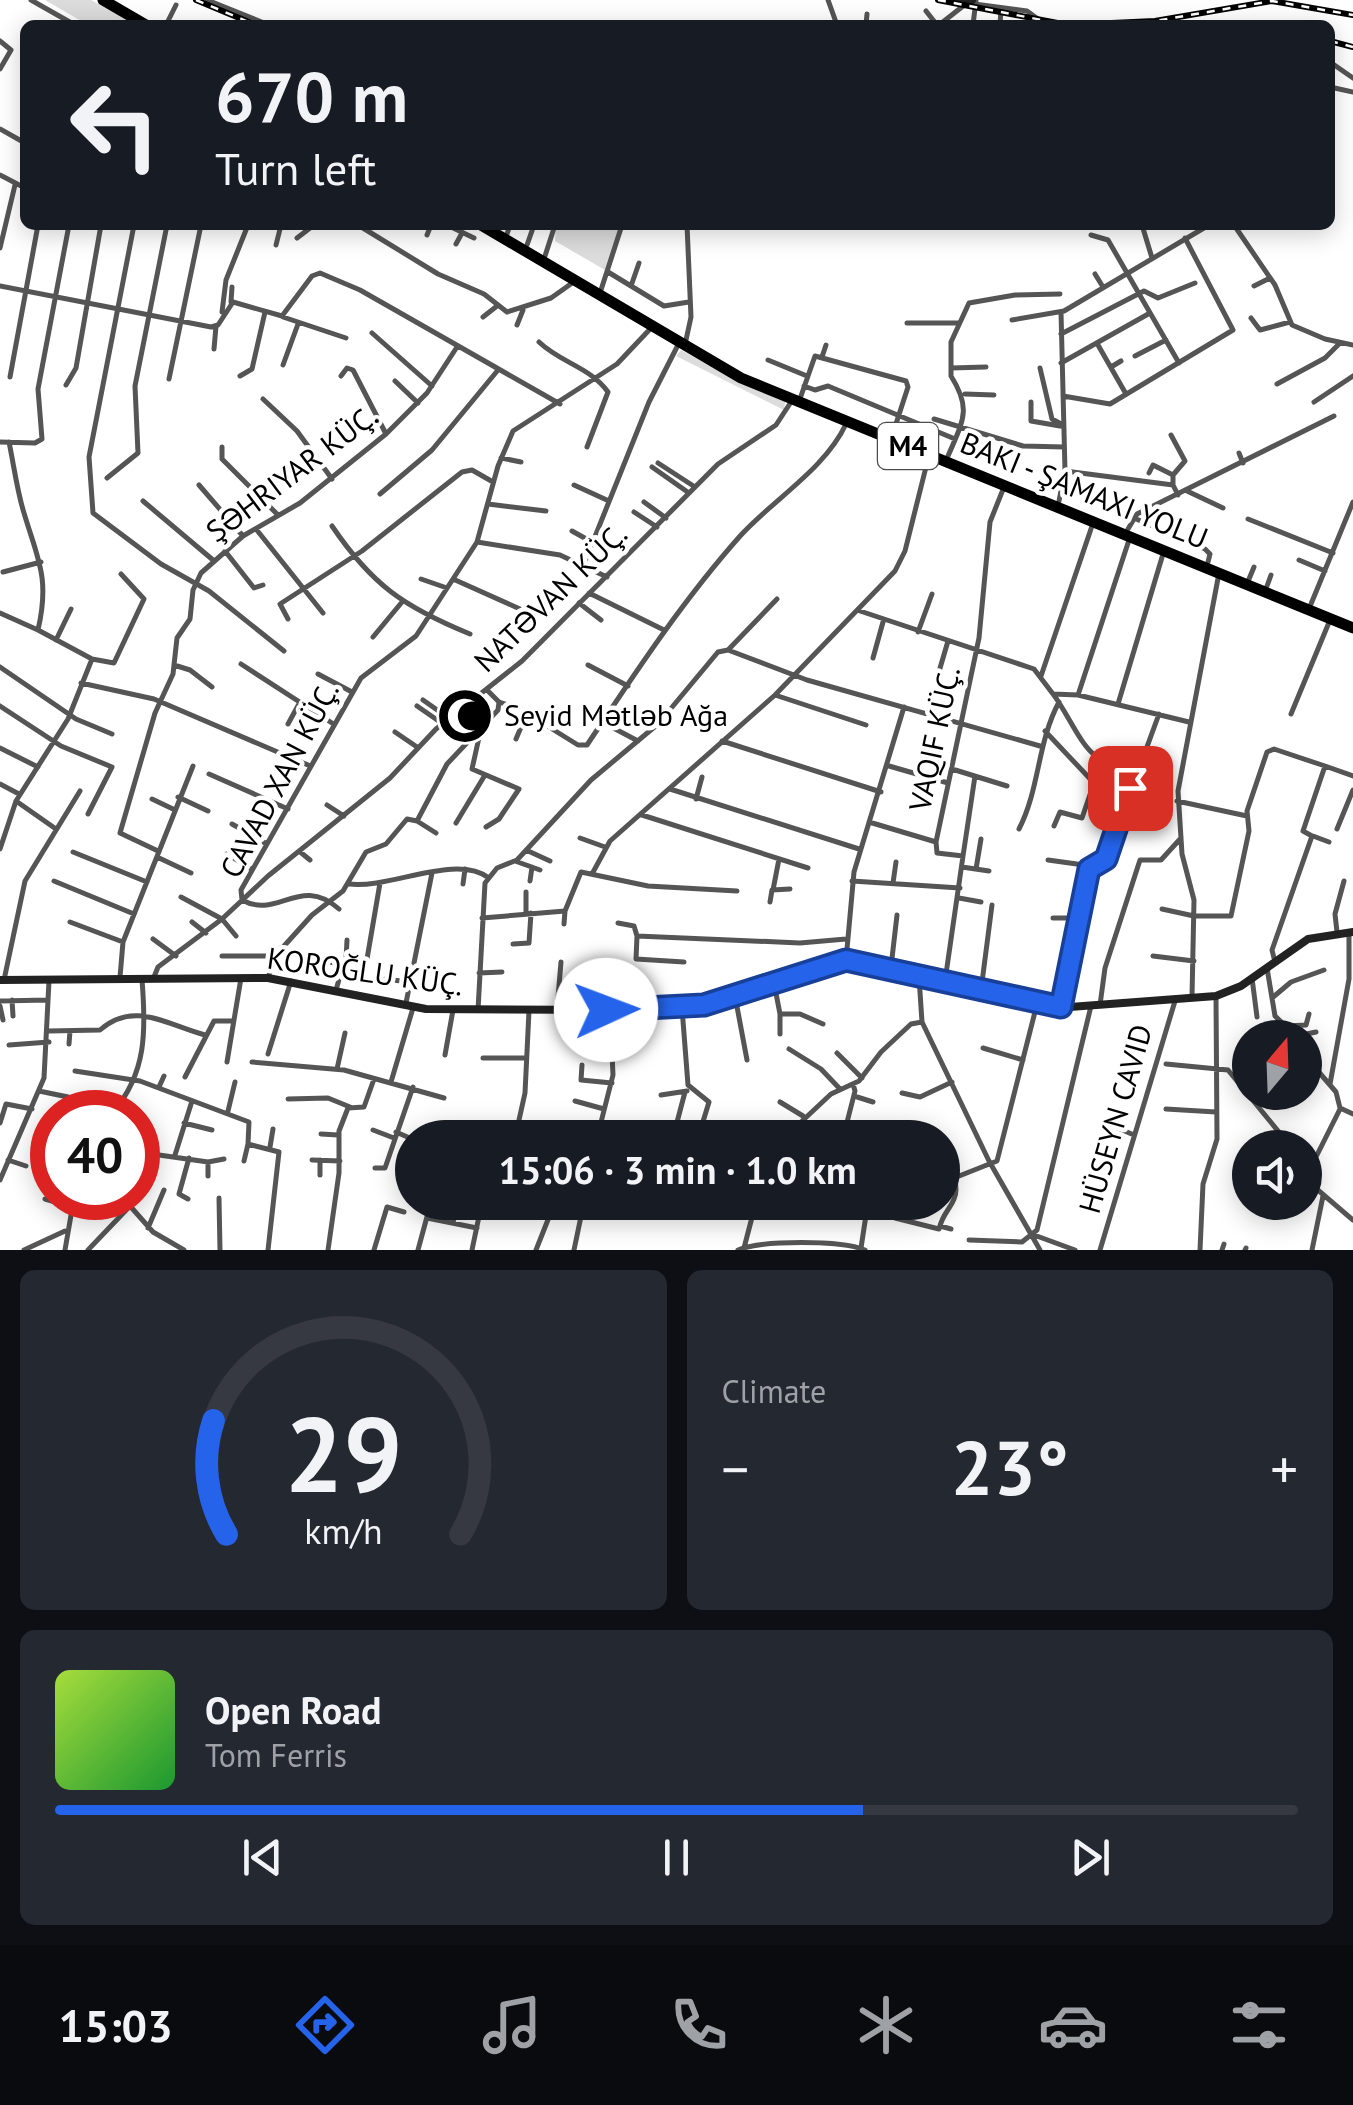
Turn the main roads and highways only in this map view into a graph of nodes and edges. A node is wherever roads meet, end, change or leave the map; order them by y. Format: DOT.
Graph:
graph roads {
  1 [pos="103,0"];
  2 [pos="118,0"];
  3 [pos="137,20"];
  4 [pos="154,20"];
  5 [pos="490,230"];
  6 [pos="509,230"];
  7 [pos="682,342"];
  8 [pos="799,394"];
  9 [pos="1131,528"];
  10 [pos="1353,625"];
  1 -- 3 [label="highway"];
  2 -- 4 [label="highway"];
  5 -- 7 [label="highway, M4"];
  6 -- 7 [label="highway, M4"];
  7 -- 8 [label="highway, M4"];
  8 -- 9 [label="highway, M4"];
  8 -- 9 [label="highway, M4"];
  9 -- 10 [label="highway, M4"];
  9 -- 10 [label="highway, M4"];
}
